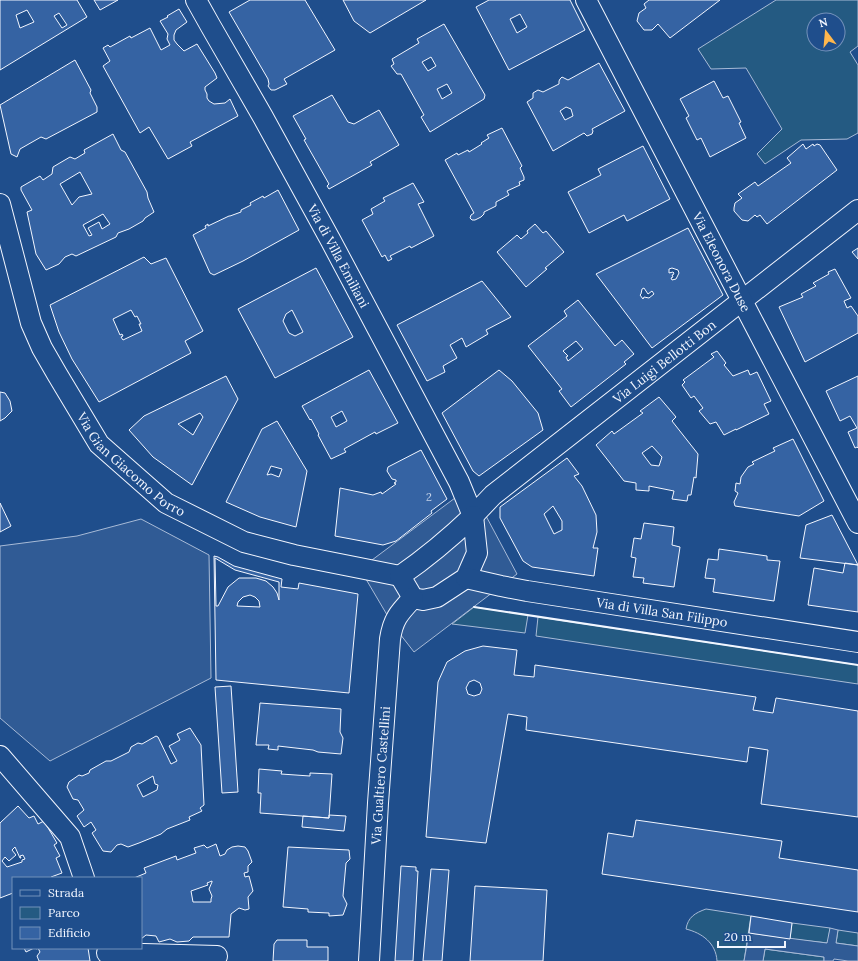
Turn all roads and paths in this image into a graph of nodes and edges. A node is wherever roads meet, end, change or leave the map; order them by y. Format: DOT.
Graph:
graph roads {
  1 [pos="587,0"];
  2 [pos="200,1"];
  3 [pos="0,204"];
  4 [pos="858,210"];
  5 [pos="742,301"];
  6 [pos="473,516"];
  7 [pos="858,523"];
  8 [pos="400,576"];
  9 [pos="466,578"];
  10 [pos="413,598"];
  11 [pos="858,642"];
  12 [pos="0,756"];
  13 [pos="84,877"];
  14 [pos="107,954"];
  15 [pos="217,956"];
  16 [pos="369,961"];
  1 -- 5 [label="street, Via Eleonora Duse"];
  2 -- 6 [label="street, Via di Villa Emiliani"];
  3 -- 8 [label="street, Via Gian Giacomo Porro"];
  4 -- 5 [label="street, Via Luigi Bellotti Bon"];
  5 -- 6 [label="street, Via Luigi Bellotti Bon"];
  5 -- 7 [label="street, Via Eleonora Duse"];
  6 -- 8 [label="street, Via Luigi Bellotti Bon"];
  6 -- 9 [label="street, Via di Villa Emiliani"];
  8 -- 10 [label="street"];
  9 -- 10 [label="street"];
  9 -- 11 [label="street, Via di Villa San Filippo"];
  10 -- 16 [label="street, Via Gualtiero Castellini"];
  12 -- 13 [label="street"];
  14 -- 15 [label="street"];
}
